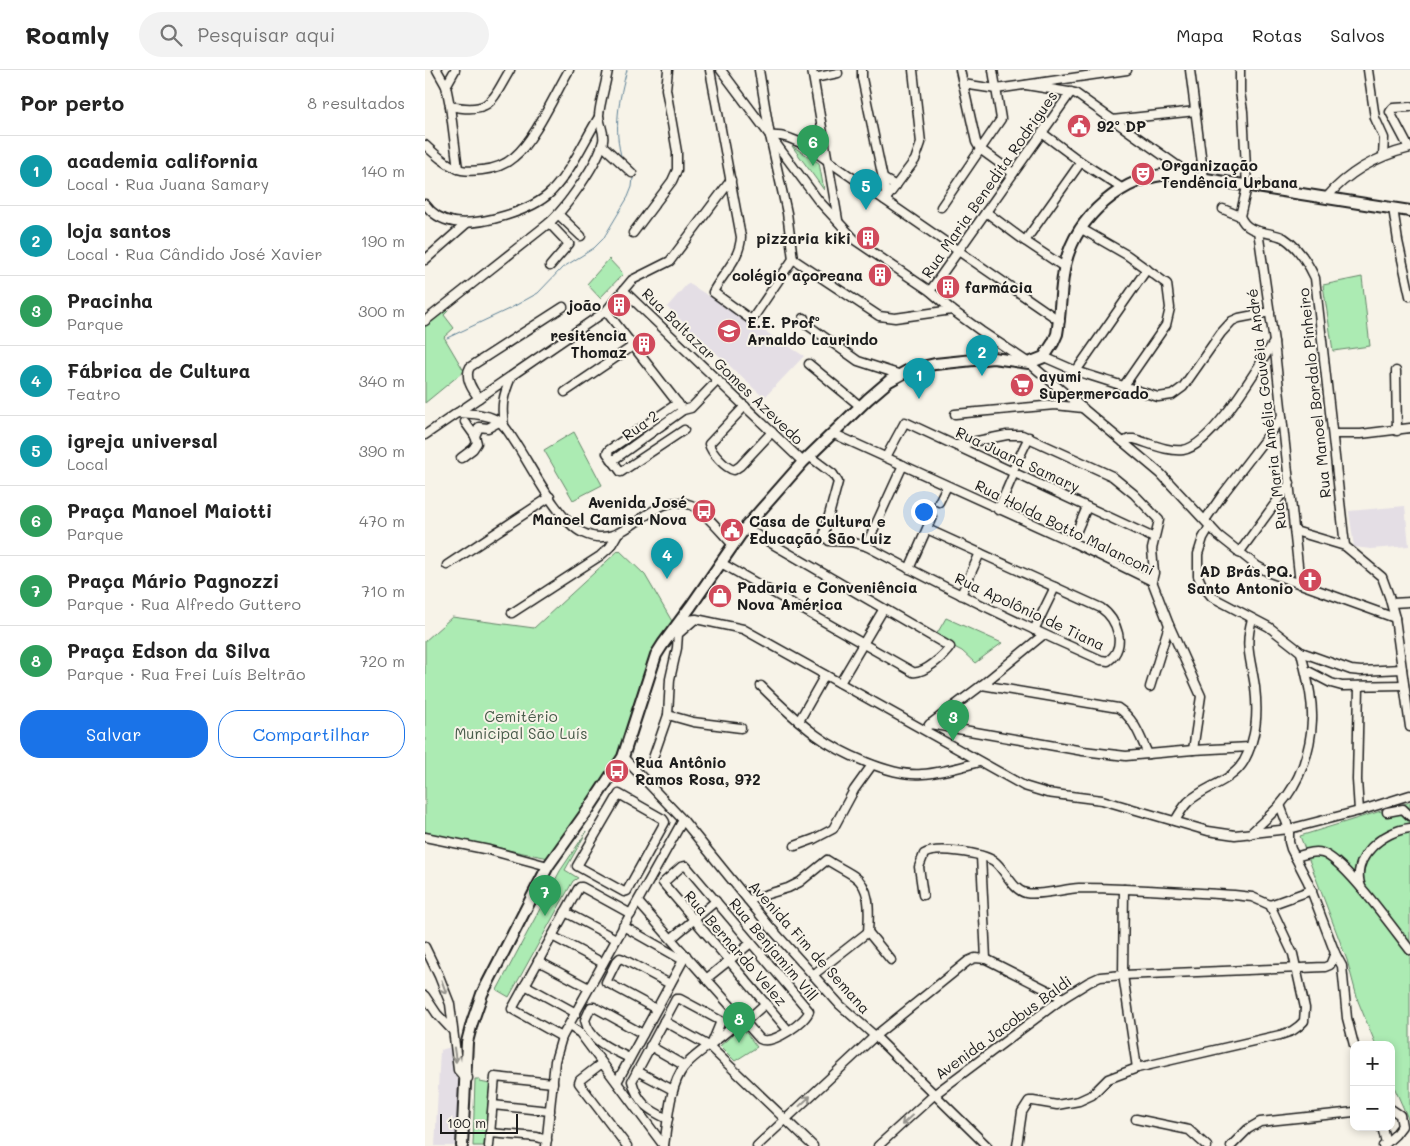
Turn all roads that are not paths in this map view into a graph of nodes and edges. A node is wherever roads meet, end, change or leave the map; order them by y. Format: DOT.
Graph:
graph roads {
  1 [pos="437,70"];
  2 [pos="455,70"];
  3 [pos="511,70"];
  4 [pos="569,70"];
  5 [pos="608,70"];
  6 [pos="668,70"];
  7 [pos="710,70"];
  8 [pos="721,70"];
  9 [pos="759,70"];
  10 [pos="862,70"];
  11 [pos="913,70"];
  12 [pos="961,70"];
  13 [pos="993,70"];
  14 [pos="1127,70"];
  15 [pos="1190,70"];
  16 [pos="1240,70"];
  17 [pos="1368,70"];
  18 [pos="838,73"];
  19 [pos="1086,73"];
  20 [pos="813,74"];
  21 [pos="963,84"];
  22 [pos="1026,85"];
  23 [pos="446,86"];
  24 [pos="996,89"];
  25 [pos="1071,92"];
  26 [pos="449,106"];
  27 [pos="1410,107"];
  28 [pos="1196,111"];
  29 [pos="599,117"];
  30 [pos="1112,120"];
  31 [pos="1042,133"];
  32 [pos="770,136"];
  33 [pos="425,145"];
  34 [pos="602,145"];
  35 [pos="1409,148"];
  36 [pos="980,149"];
  37 [pos="1383,156"];
  38 [pos="828,161"];
  39 [pos="1081,162"];
  40 [pos="458,169"];
  41 [pos="632,173"];
  42 [pos="1013,173"];
  43 [pos="1192,176"];
  44 [pos="883,178"];
  45 [pos="1204,179"];
  46 [pos="731,180"];
  47 [pos="866,186"];
  48 [pos="896,186"];
  49 [pos="1247,186"];
  50 [pos="1123,189"];
  51 [pos="1326,198"];
  52 [pos="886,199"];
  53 [pos="425,204"];
  54 [pos="941,206"];
  55 [pos="1393,208"];
  56 [pos="1223,209"];
  57 [pos="1410,211"];
  58 [pos="986,212"];
  59 [pos="559,215"];
  60 [pos="1240,216"];
  61 [pos="838,220"];
  62 [pos="467,223"];
  63 [pos="549,224"];
  64 [pos="1080,228"];
  65 [pos="1258,232"];
  66 [pos="633,233"];
  67 [pos="581,236"];
  68 [pos="1025,241"];
  69 [pos="958,251"];
  70 [pos="793,259"];
  71 [pos="425,260"];
  72 [pos="550,266"];
  73 [pos="1065,267"];
  74 [pos="1147,269"];
  75 [pos="1407,270"];
  76 [pos="624,291"];
  77 [pos="930,291"];
  78 [pos="1410,296"];
  79 [pos="563,307"];
  80 [pos="952,310"];
  81 [pos="606,311"];
  82 [pos="1270,312"];
  83 [pos="804,318"];
  84 [pos="1060,320"];
  85 [pos="425,321"];
  86 [pos="1275,342"];
  87 [pos="633,346"];
  88 [pos="1044,357"];
  89 [pos="1029,363"];
  90 [pos="809,364"];
  91 [pos="1076,371"];
  92 [pos="1396,371"];
  93 [pos="898,374"];
  94 [pos="511,377"];
  95 [pos="718,380"];
  96 [pos="1123,387"];
  97 [pos="565,392"];
  98 [pos="479,398"];
  99 [pos="677,403"];
  100 [pos="745,406"];
  101 [pos="860,406"];
  102 [pos="1083,408"];
  103 [pos="683,410"];
  104 [pos="457,413"];
  105 [pos="955,414"];
  106 [pos="1282,417"];
  107 [pos="465,422"];
  108 [pos="501,424"];
  109 [pos="1410,428"];
  110 [pos="684,430"];
  111 [pos="1397,431"];
  112 [pos="772,432"];
  113 [pos="832,433"];
  114 [pos="1333,434"];
  115 [pos="425,435"];
  116 [pos="475,436"];
  117 [pos="1029,437"];
  118 [pos="1123,442"];
  119 [pos="957,445"];
  120 [pos="886,457"];
  121 [pos="461,458"];
  122 [pos="806,459"];
  123 [pos="613,461"];
  124 [pos="903,465"];
  125 [pos="1013,473"];
  126 [pos="1290,483"];
  127 [pos="947,486"];
  128 [pos="550,497"];
  129 [pos="939,502"];
  130 [pos="1087,507"];
  131 [pos="998,510"];
  132 [pos="932,516"];
  133 [pos="1207,523"];
  134 [pos="745,528"];
  135 [pos="927,529"];
  136 [pos="1295,531"];
  137 [pos="617,535"];
  138 [pos="1154,538"];
  139 [pos="1072,542"];
  140 [pos="733,545"];
  141 [pos="866,546"];
  142 [pos="1345,546"];
  143 [pos="980,553"];
  144 [pos="1239,553"];
  145 [pos="721,564"];
  146 [pos="447,565"];
  147 [pos="909,569"];
  148 [pos="1152,581"];
  149 [pos="1300,584"];
  150 [pos="1055,587"];
  151 [pos="961,595"];
  152 [pos="1410,602"];
  153 [pos="1392,603"];
  154 [pos="691,606"];
  155 [pos="883,610"];
  156 [pos="512,613"];
  157 [pos="1395,618"];
  158 [pos="696,619"];
  159 [pos="1253,619"];
  160 [pos="680,621"];
  161 [pos="1169,626"];
  162 [pos="1034,630"];
  163 [pos="1043,635"];
  164 [pos="864,644"];
  165 [pos="1301,652"];
  166 [pos="1401,669"];
  167 [pos="1306,670"];
  168 [pos="825,675"];
  169 [pos="840,683"];
  170 [pos="982,685"];
  171 [pos="1404,685"];
  172 [pos="761,686"];
  173 [pos="1359,686"];
  174 [pos="1150,687"];
  175 [pos="668,715"];
  176 [pos="799,721"];
  177 [pos="930,724"];
  178 [pos="1410,727"];
  179 [pos="741,728"];
  180 [pos="923,730"];
  181 [pos="1250,747"];
  182 [pos="1193,750"];
  183 [pos="1147,754"];
  184 [pos="623,756"];
  185 [pos="653,758"];
  186 [pos="979,762"];
  187 [pos="872,765"];
  188 [pos="1410,795"];
  189 [pos="1280,805"];
  190 [pos="1359,811"];
  191 [pos="1387,812"];
  192 [pos="1410,816"];
  193 [pos="665,820"];
  194 [pos="683,820"];
  195 [pos="1175,821"];
  196 [pos="1410,828"];
  197 [pos="1289,829"];
  198 [pos="1250,834"];
  199 [pos="425,837"];
  200 [pos="795,846"];
  201 [pos="981,856"];
  202 [pos="1295,857"];
  203 [pos="548,866"];
  204 [pos="663,883"];
  205 [pos="1362,888"];
  206 [pos="1124,889"];
  207 [pos="1312,890"];
  208 [pos="923,895"];
  209 [pos="748,900"];
  210 [pos="716,901"];
  211 [pos="638,902"];
  212 [pos="1270,905"];
  213 [pos="565,912"];
  214 [pos="631,914"];
  215 [pos="694,919"];
  216 [pos="623,926"];
  217 [pos="868,932"];
  218 [pos="552,936"];
  219 [pos="672,938"];
  220 [pos="616,939"];
  221 [pos="751,942"];
  222 [pos="425,948"];
  223 [pos="1410,950"];
  224 [pos="1335,953"];
  225 [pos="685,958"];
  226 [pos="986,958"];
  227 [pos="538,960"];
  228 [pos="729,960"];
  229 [pos="891,960"];
  230 [pos="603,964"];
  231 [pos="1296,968"];
  232 [pos="813,975"];
  233 [pos="1123,975"];
  234 [pos="706,979"];
  235 [pos="670,984"];
  236 [pos="525,986"];
  237 [pos="589,988"];
  238 [pos="425,996"];
  239 [pos="1063,998"];
  240 [pos="766,1004"];
  241 [pos="656,1009"];
  242 [pos="733,1010"];
  243 [pos="575,1013"];
  244 [pos="663,1021"];
  245 [pos="745,1022"];
  246 [pos="569,1026"];
  247 [pos="452,1030"];
  248 [pos="788,1030"];
  249 [pos="643,1034"];
  250 [pos="875,1036"];
  251 [pos="562,1037"];
  252 [pos="1353,1041"];
  253 [pos="711,1045"];
  254 [pos="650,1046"];
  255 [pos="629,1058"];
  256 [pos="602,1063"];
  257 [pos="685,1066"];
  258 [pos="1137,1068"];
  259 [pos="637,1071"];
  260 [pos="467,1078"];
  261 [pos="617,1082"];
  262 [pos="553,1083"];
  263 [pos="673,1090"];
  264 [pos="935,1094"];
  265 [pos="493,1105"];
  266 [pos="550,1111"];
  267 [pos="1350,1112"];
  268 [pos="1395,1112"];
  269 [pos="668,1119"];
  270 [pos="786,1119"];
  271 [pos="1136,1119"];
  272 [pos="1382,1131"];
  273 [pos="490,1133"];
  274 [pos="542,1143"];
  275 [pos="1384,1144"];
  276 [pos="462,1146"];
  277 [pos="467,1146"];
  278 [pos="489,1146"];
  279 [pos="627,1146"];
  280 [pos="663,1146"];
  281 [pos="757,1146"];
  282 [pos="813,1146"];
  283 [pos="878,1146"];
  284 [pos="987,1146"];
  285 [pos="1017,1146"];
  286 [pos="1207,1146"];
  287 [pos="1232,1146"];
  1 -- 23 [label="street"];
  2 -- 23 [label="street"];
  3 -- 26 [label="street"];
  4 -- 40 [label="street"];
  5 -- 29 [label="street"];
  6 -- 66 [label="street"];
  7 -- 46 [label="street"];
  8 -- 32 [label="street"];
  9 -- 32 [label="street"];
  10 -- 44 [label="street"];
  11 -- 48 [label="street"];
  12 -- 21 [label="street"];
  13 -- 24 [label="street"];
  14 -- 19 [label="street"];
  15 -- 28 [label="street"];
  16 -- 49 [label="street"];
  17 -- 37 [label="street"];
  18 -- 20 [label="street"];
  19 -- 22 [label="street"];
  20 -- 38 [label="street"];
  21 -- 24 [label="street"];
  21 -- 36 [label="street"];
  22 -- 24 [label="street"];
  22 -- 25 [label="street"];
  23 -- 26 [label="street"];
  24 -- 36 [label="street"];
  25 -- 30 [label="street"];
  25 -- 31 [label="street, Rua Maria Benedita Rodrigues"];
  26 -- 40 [label="street"];
  27 -- 35 [label="street"];
  28 -- 30 [label="street"];
  28 -- 45 [label="street"];
  29 -- 34 [label="street"];
  29 -- 62 [label="street"];
  30 -- 43 [label="street"];
  31 -- 39 [label="street"];
  31 -- 42 [label="street, Rua Maria Benedita Rodrigues"];
  32 -- 38 [label="street"];
  32 -- 61 [label="street"];
  32 -- 70 [label="street"];
  33 -- 40 [label="street"];
  34 -- 41 [label="street"];
  34 -- 59 [label="street"];
  35 -- 37 [label="street"];
  36 -- 42 [label="street"];
  36 -- 54 [label="street"];
  37 -- 51 [label="street"];
  38 -- 47 [label="street"];
  38 -- 61 [label="street"];
  39 -- 50 [label="street"];
  39 -- 68 [label="street"];
  42 -- 58 [label="street, Rua Maria Benedita Rodrigues"];
  43 -- 45 [label="main road"];
  43 -- 50 [label="main road"];
  44 -- 47 [label="street"];
  44 -- 48 [label="street"];
  44 -- 52 [label="street"];
  45 -- 49 [label="main road"];
  46 -- 70 [label="street"];
  46 -- 76 [label="street"];
  47 -- 52 [label="street"];
  48 -- 52 [label="street"];
  49 -- 51 [label="main road"];
  49 -- 60 [label="street"];
  50 -- 64 [label="main road"];
  51 -- 55 [label="main road"];
  52 -- 69 [label="street"];
  53 -- 62 [label="street"];
  55 -- 57 [label="main road"];
  55 -- 75 [label="street"];
  56 -- 60 [label="street, Rua Manoel Bordalo Pinheiro"];
  58 -- 68 [label="street"];
  58 -- 69 [label="street, Rua Maria Benedita Rodrigues"];
  59 -- 63 [label="street"];
  59 -- 67 [label="street"];
  60 -- 65 [label="street, Rua Manoel Bordalo Pinheiro"];
  61 -- 77 [label="street"];
  62 -- 71 [label="street"];
  63 -- 72 [label="street"];
  63 -- 85 [label="street"];
  64 -- 73 [label="main road"];
  64 -- 74 [label="street"];
  65 -- 82 [label="street, Rua Maria Amélia Gouvêia André"];
  65 -- 114 [label="street, Rua Manoel Bordalo Pinheiro"];
  68 -- 73 [label="street"];
  69 -- 77 [label="street, Rua Maria Benedita Rodrigues"];
  69 -- 84 [label="street"];
  70 -- 80 [label="street"];
  73 -- 84 [label="main road"];
  74 -- 91 [label="street"];
  74 -- 96 [label="street"];
  75 -- 78 [label="street"];
  76 -- 81 [label="street"];
  76 -- 95 [label="street, Rua Baltazar Gomes Azevedo"];
  77 -- 80 [label="street"];
  79 -- 98 [label="street"];
  80 -- 89 [label="street"];
  81 -- 87 [label="street"];
  81 -- 94 [label="street"];
  82 -- 86 [label="street, Rua Maria Amélia Gouvêia André"];
  82 -- 96 [label="street"];
  83 -- 93 [label="street"];
  84 -- 88 [label="main road"];
  86 -- 106 [label="street, Rua Maria Amélia Gouvêia André"];
  86 -- 118 [label="street"];
  87 -- 97 [label="street"];
  87 -- 99 [label="street"];
  88 -- 89 [label="main road"];
  88 -- 91 [label="street"];
  89 -- 93 [label="main road"];
  89 -- 102 [label="street"];
  90 -- 101 [label="street"];
  91 -- 96 [label="street"];
  92 -- 111 [label="street"];
  93 -- 101 [label="main road"];
  94 -- 98 [label="street"];
  94 -- 108 [label="street"];
  95 -- 100 [label="street, Rua Baltazar Gomes Azevedo"];
  95 -- 103 [label="street, Rua 2"];
  98 -- 104 [label="street"];
  99 -- 103 [label="street"];
  99 -- 123 [label="street"];
  100 -- 112 [label="street, Rua Baltazar Gomes Azevedo"];
  100 -- 112 [label="street"];
  101 -- 113 [label="main road"];
  102 -- 105 [label="street"];
  102 -- 118 [label="street"];
  103 -- 123 [label="street, Rua 2"];
  104 -- 108 [label="street"];
  104 -- 115 [label="street"];
  106 -- 126 [label="street, Rua Maria Amélia Gouvêia André"];
  106 -- 133 [label="street"];
  107 -- 116 [label="street"];
  108 -- 116 [label="street"];
  108 -- 128 [label="street"];
  109 -- 111 [label="street"];
  110 -- 123 [label="street, Rua 2"];
  111 -- 114 [label="street"];
  112 -- 122 [label="street, Rua Baltazar Gomes Azevedo"];
  113 -- 120 [label="street, Rua Holda Botto Malanconi"];
  113 -- 122 [label="main road"];
  114 -- 142 [label="street, Rua Manoel Bordalo Pinheiro"];
  116 -- 121 [label="street"];
  117 -- 119 [label="street"];
  117 -- 125 [label="street"];
  117 -- 138 [label="street"];
  118 -- 133 [label="street"];
  119 -- 120 [label="street, Rua Juana Samary"];
  119 -- 125 [label="street, Rua Juana Samary"];
  120 -- 124 [label="street, Rua Holda Botto Malanconi"];
  122 -- 134 [label="main road"];
  122 -- 141 [label="street, Rua Apolônio de Tiana"];
  124 -- 127 [label="street, Rua Holda Botto Malanconi"];
  124 -- 141 [label="street"];
  125 -- 130 [label="street, Rua Juana Samary"];
  125 -- 131 [label="street"];
  126 -- 136 [label="street, Rua Maria Amélia Gouvêia André"];
  126 -- 144 [label="street"];
  127 -- 129 [label="street"];
  127 -- 131 [label="street, Rua Holda Botto Malanconi"];
  128 -- 137 [label="street"];
  128 -- 146 [label="street"];
  130 -- 138 [label="street, Rua Juana Samary"];
  130 -- 139 [label="street"];
  131 -- 139 [label="street, Rua Holda Botto Malanconi"];
  132 -- 135 [label="street"];
  133 -- 144 [label="street"];
  133 -- 159 [label="street"];
  134 -- 140 [label="main road"];
  134 -- 155 [label="street"];
  135 -- 143 [label="street, Rua Apolônio de Tiana"];
  135 -- 147 [label="street"];
  136 -- 142 [label="street"];
  136 -- 149 [label="street, Rua Maria Amélia Gouvêia André"];
  137 -- 140 [label="street"];
  137 -- 156 [label="street"];
  138 -- 148 [label="street"];
  139 -- 148 [label="street, Rua Holda Botto Malanconi"];
  140 -- 145 [label="main road"];
  141 -- 147 [label="street, Rua Apolônio de Tiana"];
  142 -- 153 [label="street"];
  143 -- 150 [label="street, Rua Apolônio de Tiana"];
  143 -- 151 [label="street"];
  144 -- 149 [label="street"];
  145 -- 154 [label="main road"];
  145 -- 164 [label="street"];
  147 -- 151 [label="street, Rua Apolônio de Tiana"];
  148 -- 161 [label="street, Rua Holda Botto Malanconi"];
  149 -- 157 [label="street"];
  150 -- 162 [label="street"];
  150 -- 163 [label="street, Rua Apolônio de Tiana"];
  151 -- 162 [label="street, Rua Apolônio de Tiana"];
  152 -- 153 [label="street"];
  153 -- 157 [label="street"];
  154 -- 158 [label="street"];
  154 -- 160 [label="main road"];
  155 -- 164 [label="street"];
  155 -- 164 [label="street"];
  157 -- 166 [label="street"];
  158 -- 160 [label="street"];
  158 -- 168 [label="street"];
  158 -- 175 [label="street"];
  159 -- 165 [label="street"];
  159 -- 181 [label="street"];
  160 -- 184 [label="main road"];
  161 -- 174 [label="street"];
  161 -- 182 [label="street, Rua Holda Botto Malanconi"];
  162 -- 163 [label="street, Rua Apolônio de Tiana"];
  163 -- 170 [label="street"];
  164 -- 169 [label="street"];
  165 -- 166 [label="street"];
  165 -- 167 [label="street"];
  166 -- 171 [label="street"];
  167 -- 173 [label="street"];
  167 -- 189 [label="street"];
  168 -- 169 [label="street"];
  168 -- 176 [label="street"];
  169 -- 180 [label="street"];
  170 -- 177 [label="street"];
  170 -- 183 [label="street"];
  171 -- 173 [label="street"];
  171 -- 178 [label="street"];
  172 -- 176 [label="street"];
  173 -- 190 [label="street"];
  175 -- 179 [label="street"];
  175 -- 185 [label="street"];
  176 -- 187 [label="street"];
  177 -- 180 [label="street"];
  177 -- 183 [label="street"];
  180 -- 186 [label="street"];
  181 -- 182 [label="street"];
  181 -- 195 [label="street"];
  182 -- 183 [label="street"];
  184 -- 194 [label="street, Avenida Fim de Semana"];
  184 -- 203 [label="main road"];
  186 -- 187 [label="street"];
  186 -- 195 [label="street"];
  187 -- 200 [label="street"];
  188 -- 190 [label="street"];
  189 -- 197 [label="street"];
  189 -- 198 [label="street"];
  190 -- 197 [label="street"];
  191 -- 192 [label="street"];
  193 -- 193 [label="street"];
  194 -- 209 [label="street, Avenida Fim de Semana"];
  194 -- 211 [label="street"];
  195 -- 198 [label="street"];
  196 -- 205 [label="street"];
  197 -- 198 [label="street"];
  197 -- 202 [label="street"];
  199 -- 203 [label="street"];
  201 -- 206 [label="street"];
  201 -- 208 [label="street"];
  201 -- 226 [label="street"];
  202 -- 205 [label="street"];
  202 -- 207 [label="street"];
  203 -- 260 [label="main road"];
  204 -- 210 [label="street, Rua Benjamim Vill"];
  204 -- 215 [label="street, Rua Bernardo Velez"];
  205 -- 223 [label="street"];
  206 -- 212 [label="street"];
  206 -- 233 [label="street"];
  207 -- 212 [label="street"];
  207 -- 224 [label="street"];
  209 -- 217 [label="street"];
  209 -- 232 [label="street, Avenida Fim de Semana"];
  210 -- 215 [label="street"];
  210 -- 221 [label="street, Rua Benjamim Vill"];
  211 -- 214 [label="street"];
  211 -- 219 [label="street"];
  212 -- 231 [label="street"];
  213 -- 214 [label="street"];
  213 -- 218 [label="street"];
  213 -- 220 [label="street"];
  214 -- 216 [label="street"];
  215 -- 219 [label="street"];
  215 -- 228 [label="street, Rua Bernardo Velez"];
  216 -- 220 [label="street"];
  216 -- 225 [label="street"];
  217 -- 229 [label="street"];
  217 -- 232 [label="street"];
  218 -- 227 [label="street"];
  218 -- 230 [label="street"];
  219 -- 225 [label="street"];
  220 -- 230 [label="street"];
  221 -- 228 [label="street"];
  221 -- 248 [label="street, Rua Benjamim Vill"];
  222 -- 247 [label="street, one-way"];
  224 -- 231 [label="street, Avenida Jacobus Baldi"];
  224 -- 252 [label="street"];
  225 -- 234 [label="street"];
  225 -- 235 [label="street"];
  226 -- 239 [label="street"];
  226 -- 250 [label="street"];
  227 -- 236 [label="street"];
  227 -- 237 [label="street"];
  228 -- 234 [label="street"];
  228 -- 240 [label="street, Rua Bernardo Velez"];
  230 -- 237 [label="street"];
  231 -- 233 [label="street, Avenida Jacobus Baldi"];
  231 -- 258 [label="street"];
  232 -- 250 [label="street, Avenida Fim de Semana"];
  233 -- 239 [label="street, Avenida Jacobus Baldi"];
  233 -- 258 [label="street"];
  234 -- 242 [label="street"];
  235 -- 241 [label="street"];
  235 -- 241 [label="street"];
  236 -- 243 [label="street"];
  236 -- 251 [label="street"];
  237 -- 243 [label="street"];
  238 -- 247 [label="street"];
  239 -- 264 [label="street, Avenida Jacobus Baldi"];
  240 -- 245 [label="street"];
  240 -- 248 [label="street, Rua Bernardo Velez"];
  241 -- 249 [label="street"];
  242 -- 245 [label="street"];
  242 -- 253 [label="street"];
  243 -- 246 [label="street"];
  244 -- 253 [label="street"];
  244 -- 253 [label="street"];
  244 -- 254 [label="street"];
  245 -- 248 [label="street, Rua Benjamim Vill"];
  246 -- 251 [label="street"];
  246 -- 256 [label="street"];
  247 -- 260 [label="street, one-way"];
  249 -- 255 [label="street"];
  249 -- 255 [label="street"];
  250 -- 264 [label="street, Avenida Fim de Semana"];
  270 -- 250 [label="street, one-way"];
  251 -- 262 [label="street"];
  253 -- 257 [label="street"];
  253 -- 270 [label="street"];
  254 -- 257 [label="street"];
  254 -- 259 [label="street"];
  255 -- 261 [label="street"];
  256 -- 261 [label="street"];
  256 -- 279 [label="street"];
  257 -- 263 [label="street"];
  258 -- 285 [label="street"];
  259 -- 263 [label="street"];
  259 -- 269 [label="street"];
  260 -- 276 [label="main road"];
  260 -- 277 [label="main road"];
  261 -- 280 [label="street"];
  262 -- 265 [label="street"];
  262 -- 266 [label="street"];
  263 -- 269 [label="street"];
  264 -- 283 [label="street, Avenida Jacobus Baldi, one-way"];
  264 -- 284 [label="street, Avenida Fim de Semana"];
  265 -- 266 [label="street"];
  265 -- 273 [label="street"];
  266 -- 274 [label="street"];
  267 -- 287 [label="street"];
  268 -- 275 [label="street"];
  269 -- 280 [label="street"];
  270 -- 281 [label="street"];
  270 -- 282 [label="street"];
  271 -- 286 [label="street"];
  272 -- 275 [label="street"];
  273 -- 274 [label="street"];
  273 -- 278 [label="street"];
}
